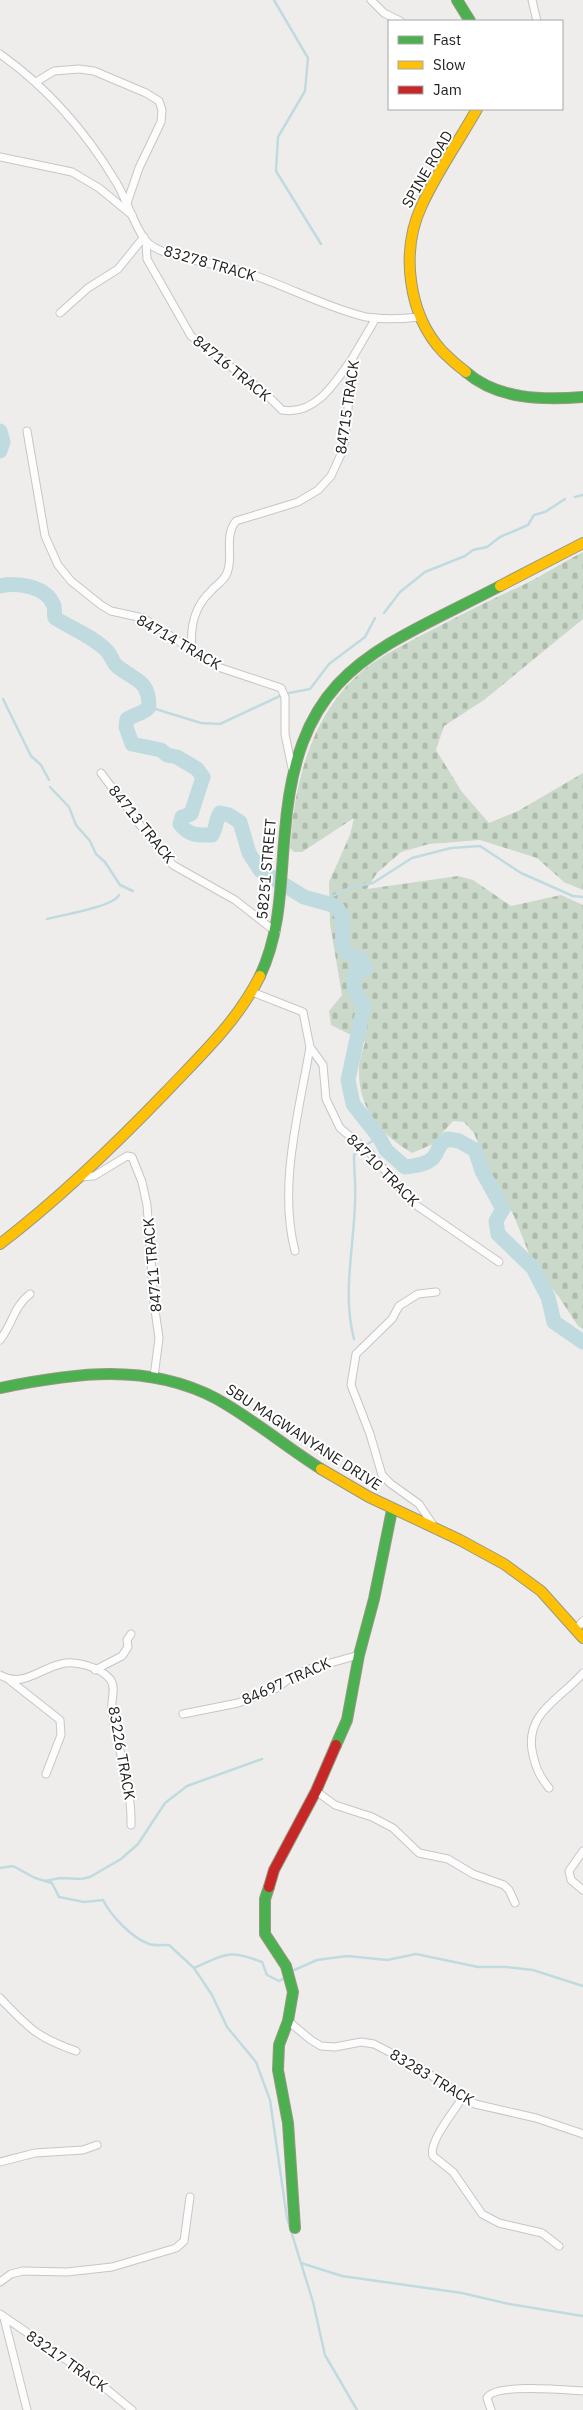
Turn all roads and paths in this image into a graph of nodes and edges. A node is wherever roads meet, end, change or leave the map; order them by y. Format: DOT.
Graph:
graph roads {
  1 [pos="371,0"];
  2 [pos="457,0"];
  3 [pos="532,0"];
  4 [pos="398,20"];
  5 [pos="469,20"];
  6 [pos="537,20"];
  7 [pos="0,54"];
  8 [pos="36,82"];
  9 [pos="476,110"];
  10 [pos="0,157"];
  11 [pos="127,203"];
  12 [pos="133,216"];
  13 [pos="145,239"];
  14 [pos="60,313"];
  15 [pos="419,317"];
  16 [pos="376,318"];
  17 [pos="353,357"];
  18 [pos="583,397"];
  19 [pos="27,431"];
  20 [pos="583,543"];
  21 [pos="192,648"];
  22 [pos="292,768"];
  23 [pos="101,773"];
  24 [pos="276,932"];
  25 [pos="252,992"];
  26 [pos="310,1047"];
  27 [pos="80,1177"];
  28 [pos="0,1244"];
  29 [pos="295,1251"];
  30 [pos="499,1262"];
  31 [pos="436,1292"];
  32 [pos="30,1294"];
  33 [pos="0,1340"];
  34 [pos="154,1377"];
  35 [pos="0,1388"];
  36 [pos="392,1510"];
  37 [pos="436,1531"];
  38 [pos="580,1625"];
  39 [pos="132,1634"];
  40 [pos="583,1638"];
  41 [pos="359,1655"];
  42 [pos="95,1670"];
  43 [pos="583,1673"];
  44 [pos="0,1675"];
  45 [pos="7,1679"];
  46 [pos="183,1714"];
  47 [pos="46,1774"];
  48 [pos="550,1788"];
  49 [pos="316,1791"];
  50 [pos="131,1825"];
  51 [pos="583,1851"];
  52 [pos="583,1890"];
  53 [pos="516,1903"];
  54 [pos="0,1998"];
  55 [pos="288,2022"];
  56 [pos="76,2052"];
  57 [pos="463,2097"];
  58 [pos="583,2134"];
  59 [pos="97,2145"];
  60 [pos="0,2162"];
  61 [pos="190,2197"];
  62 [pos="295,2228"];
  63 [pos="559,2246"];
  64 [pos="0,2282"];
  65 [pos="2,2316"];
  66 [pos="583,2391"];
  67 [pos="27,2410"];
  68 [pos="132,2410"];
  69 [pos="491,2410"];
  1 -- 4 [label="street"];
  2 -- 5 [label="street"];
  3 -- 6 [label="street"];
  7 -- 8 [label="street"];
  8 -- 11 [label="street"];
  8 -- 11 [label="street"];
  9 -- 15 [label="street, SPINE ROAD"];
  10 -- 12 [label="street"];
  11 -- 12 [label="street"];
  12 -- 13 [label="street"];
  13 -- 14 [label="street"];
  13 -- 16 [label="street, 83278 TRACK"];
  13 -- 17 [label="street, 84716 TRACK"];
  15 -- 16 [label="street, 83278 TRACK"];
  15 -- 18 [label="street, SPINE ROAD"];
  16 -- 17 [label="street, 84715 TRACK"];
  17 -- 21 [label="street, 84715 TRACK"];
  19 -- 21 [label="street, 84714 TRACK"];
  20 -- 22 [label="street, 58251 STREET"];
  21 -- 22 [label="street, 84714 TRACK"];
  22 -- 24 [label="street, 58251 STREET"];
  23 -- 24 [label="street, 84713 TRACK"];
  24 -- 25 [label="street, 58251 STREET"];
  25 -- 26 [label="street"];
  25 -- 27 [label="street, 58251 STREET"];
  26 -- 29 [label="street"];
  26 -- 30 [label="street, 84710 TRACK"];
  27 -- 28 [label="street, 58251 STREET"];
  27 -- 34 [label="street, 84711 TRACK"];
  31 -- 37 [label="street"];
  32 -- 33 [label="street"];
  34 -- 35 [label="street, SBU MAGWANYANE DRIVE"];
  34 -- 36 [label="street, SBU MAGWANYANE DRIVE"];
  36 -- 37 [label="street, SBU MAGWANYANE DRIVE"];
  36 -- 41 [label="street"];
  37 -- 38 [label="street, SBU MAGWANYANE DRIVE"];
  38 -- 40 [label="street, SBU MAGWANYANE DRIVE"];
  39 -- 42 [label="street"];
  41 -- 46 [label="street, 84697 TRACK"];
  41 -- 49 [label="street"];
  42 -- 45 [label="street"];
  42 -- 50 [label="street, 83226 TRACK"];
  43 -- 48 [label="street"];
  44 -- 45 [label="street"];
  45 -- 47 [label="street"];
  49 -- 53 [label="street"];
  49 -- 55 [label="street"];
  51 -- 52 [label="street"];
  54 -- 56 [label="street"];
  55 -- 57 [label="street, 83283 TRACK"];
  55 -- 62 [label="street"];
  57 -- 58 [label="street, 83283 TRACK"];
  57 -- 63 [label="street"];
  59 -- 60 [label="street"];
  61 -- 64 [label="street"];
  65 -- 67 [label="street"];
  65 -- 68 [label="street, 83217 TRACK"];
  66 -- 69 [label="street"];
}
